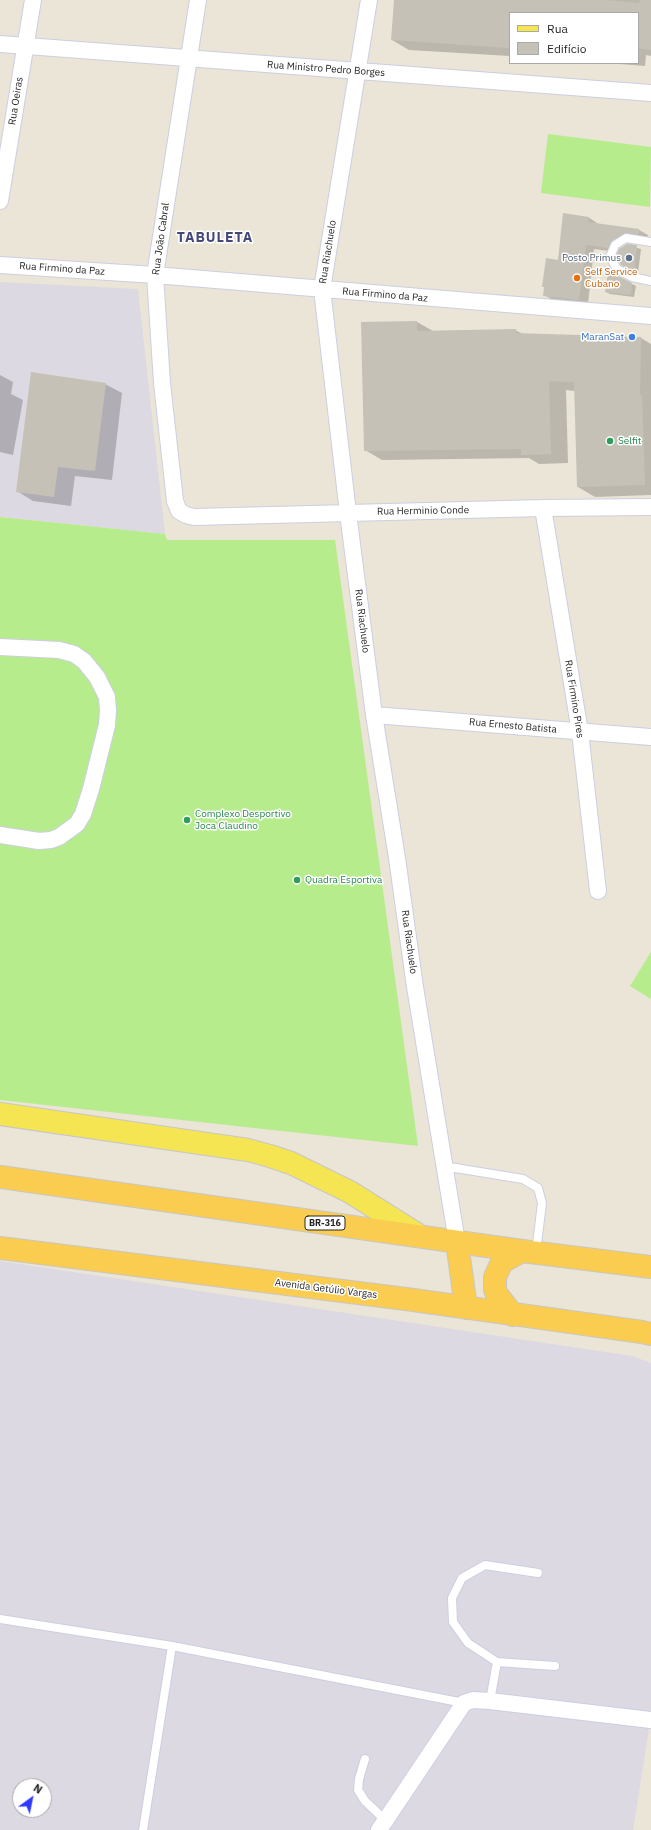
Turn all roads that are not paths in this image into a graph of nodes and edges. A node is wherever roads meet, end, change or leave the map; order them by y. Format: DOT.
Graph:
graph roads {
  1 [pos="32,0"];
  2 [pos="198,0"];
  3 [pos="369,0"];
  4 [pos="0,44"];
  5 [pos="25,46"];
  6 [pos="189,59"];
  7 [pos="357,70"];
  8 [pos="651,93"];
  9 [pos="0,201"];
  10 [pos="651,242"];
  11 [pos="0,265"];
  12 [pos="155,275"];
  13 [pos="651,281"];
  14 [pos="322,289"];
  15 [pos="651,316"];
  16 [pos="651,507"];
  17 [pos="543,508"];
  18 [pos="348,513"];
  19 [pos="194,517"];
  20 [pos="0,647"];
  21 [pos="374,715"];
  22 [pos="580,732"];
  23 [pos="651,737"];
  24 [pos="0,835"];
  25 [pos="598,891"];
  26 [pos="0,1114"];
  27 [pos="443,1166"];
  28 [pos="0,1177"];
  29 [pos="420,1236"];
  30 [pos="457,1242"];
  31 [pos="0,1248"];
  32 [pos="529,1252"];
  33 [pos="651,1267"];
  34 [pos="466,1308"];
  35 [pos="513,1315"];
  36 [pos="651,1334"];
  37 [pos="538,1573"];
  38 [pos="0,1619"];
  39 [pos="172,1646"];
  40 [pos="497,1662"];
  41 [pos="555,1666"];
  42 [pos="490,1701"];
  43 [pos="464,1703"];
  44 [pos="651,1720"];
  45 [pos="365,1759"];
  46 [pos="382,1825"];
  47 [pos="143,1830"];
  1 -- 5 [label="street, Rua Oeiras"];
  2 -- 6 [label="street, Rua João Cabral"];
  3 -- 7 [label="street, Rua Riachuelo"];
  4 -- 5 [label="street, Rua Ministro Pedro Borges"];
  5 -- 6 [label="street, Rua Ministro Pedro Borges"];
  5 -- 9 [label="street, Rua Oeiras"];
  6 -- 7 [label="street, Rua Ministro Pedro Borges"];
  6 -- 12 [label="street, Rua João Cabral"];
  7 -- 8 [label="street, Rua Ministro Pedro Borges"];
  7 -- 14 [label="street, Rua Riachuelo"];
  10 -- 13 [label="lane"];
  11 -- 12 [label="street, Rua Firmino da Paz"];
  12 -- 14 [label="street, Rua Firmino da Paz"];
  12 -- 19 [label="street, Rua João Cabral"];
  14 -- 15 [label="street, Rua Firmino da Paz"];
  14 -- 18 [label="street, Rua Riachuelo"];
  16 -- 17 [label="street, Rua Herminio Conde"];
  17 -- 18 [label="street, Rua Herminio Conde"];
  17 -- 22 [label="street, Rua Firmino Pires"];
  18 -- 19 [label="street, Rua Herminio Conde"];
  18 -- 21 [label="street, Rua Riachuelo"];
  20 -- 24 [label="street"];
  21 -- 22 [label="street, Rua Ernesto Batista"];
  21 -- 27 [label="street, Rua Riachuelo"];
  22 -- 23 [label="street, Rua Ernesto Batista"];
  22 -- 25 [label="street, Rua Firmino Pires"];
  26 -- 29 [label="main road"];
  27 -- 30 [label="street, Rua Riachuelo"];
  27 -- 32 [label="lane"];
  28 -- 29 [label="highway, BR-316"];
  29 -- 30 [label="highway, BR-316"];
  30 -- 32 [label="highway, BR-316"];
  30 -- 34 [label="highway"];
  31 -- 34 [label="highway, Avenida Getúlio Vargas"];
  32 -- 33 [label="highway, BR-316"];
  32 -- 35 [label="highway"];
  34 -- 35 [label="highway, Avenida Getúlio Vargas"];
  35 -- 36 [label="highway, Avenida Getúlio Vargas"];
  37 -- 40 [label="lane"];
  38 -- 39 [label="lane"];
  39 -- 43 [label="lane"];
  39 -- 47 [label="lane"];
  40 -- 41 [label="lane"];
  40 -- 42 [label="lane"];
  42 -- 43 [label="street"];
  42 -- 44 [label="street"];
  43 -- 46 [label="street"];
  45 -- 46 [label="lane"];
}
